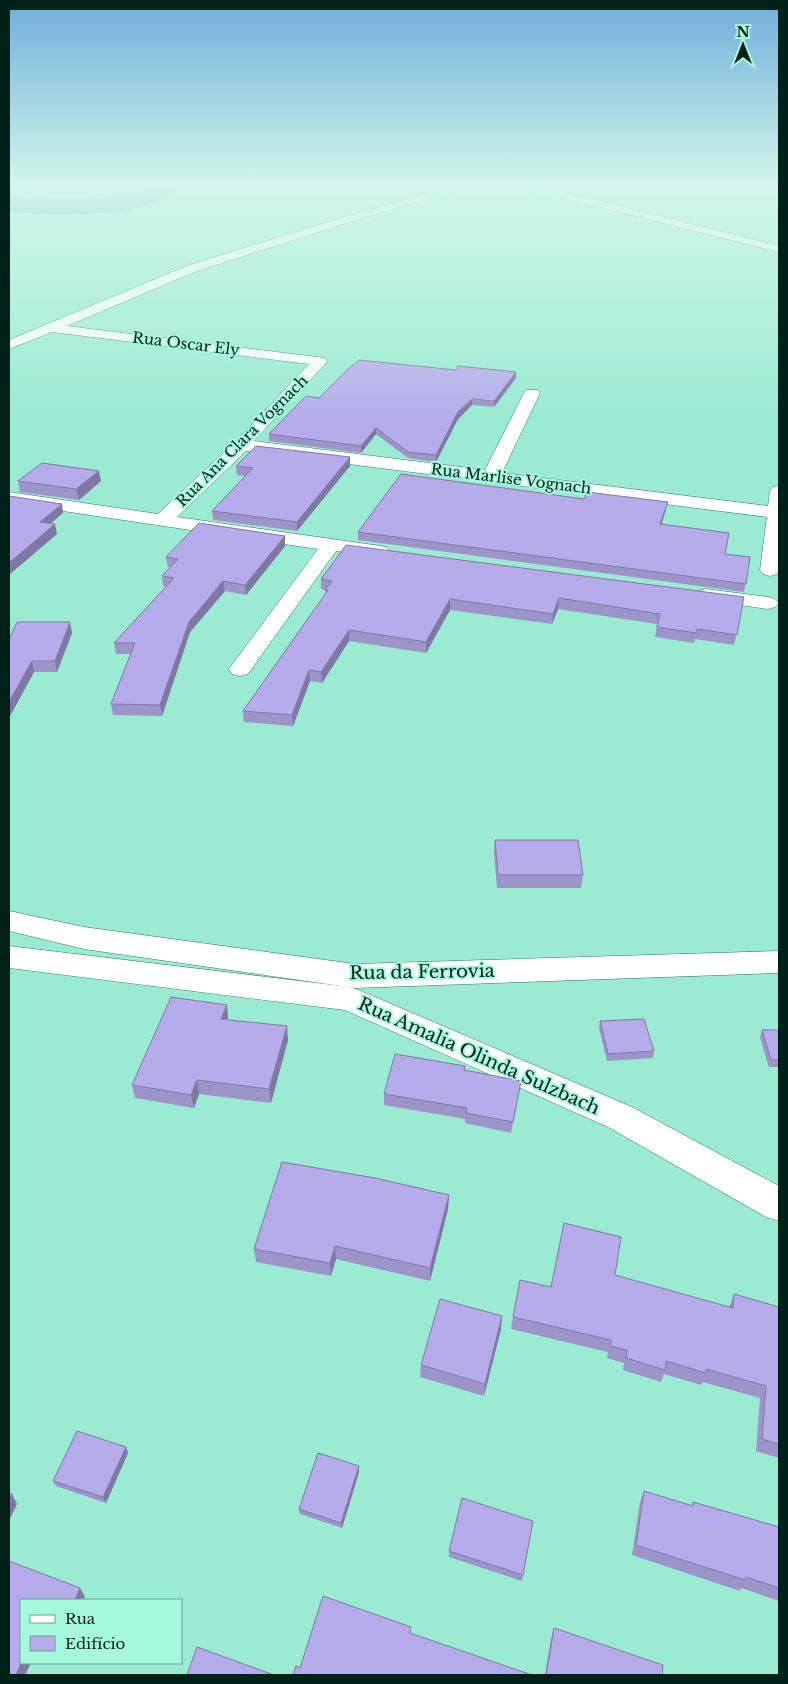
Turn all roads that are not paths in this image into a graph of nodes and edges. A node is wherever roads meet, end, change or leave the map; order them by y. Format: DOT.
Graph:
graph roads {
  1 [pos="207,264"];
  2 [pos="51,327"];
  3 [pos="9,345"];
  4 [pos="320,361"];
  5 [pos="532,393"];
  6 [pos="242,445"];
  7 [pos="491,477"];
  8 [pos="779,491"];
  9 [pos="9,499"];
  10 [pos="778,513"];
  11 [pos="162,520"];
  12 [pos="331,545"];
  13 [pos="399,554"];
  14 [pos="770,570"];
  15 [pos="690,593"];
  16 [pos="768,604"];
  17 [pos="240,669"];
  18 [pos="9,921"];
  19 [pos="9,957"];
  20 [pos="779,962"];
  21 [pos="353,987"];
  22 [pos="779,1204"];
  1 -- 2 [label="street"];
  2 -- 3 [label="street"];
  2 -- 4 [label="street, Rua Oscar Ely"];
  4 -- 6 [label="street, Rua Ana Clara Vognach"];
  5 -- 7 [label="street"];
  6 -- 7 [label="street, Rua Marlise Vognach"];
  6 -- 11 [label="street, Rua Ana Clara Vognach"];
  7 -- 10 [label="street, Rua Marlise Vognach"];
  8 -- 10 [label="street"];
  9 -- 11 [label="street"];
  10 -- 14 [label="street"];
  11 -- 12 [label="street"];
  12 -- 13 [label="street"];
  12 -- 17 [label="street"];
  15 -- 16 [label="street"];
  18 -- 21 [label="street, Rua da Ferrovia"];
  19 -- 21 [label="street, Rua Amalia Olinda Sulzbach"];
  20 -- 21 [label="street, Rua da Ferrovia"];
  21 -- 22 [label="street, Rua Amalia Olinda Sulzbach"];
}
